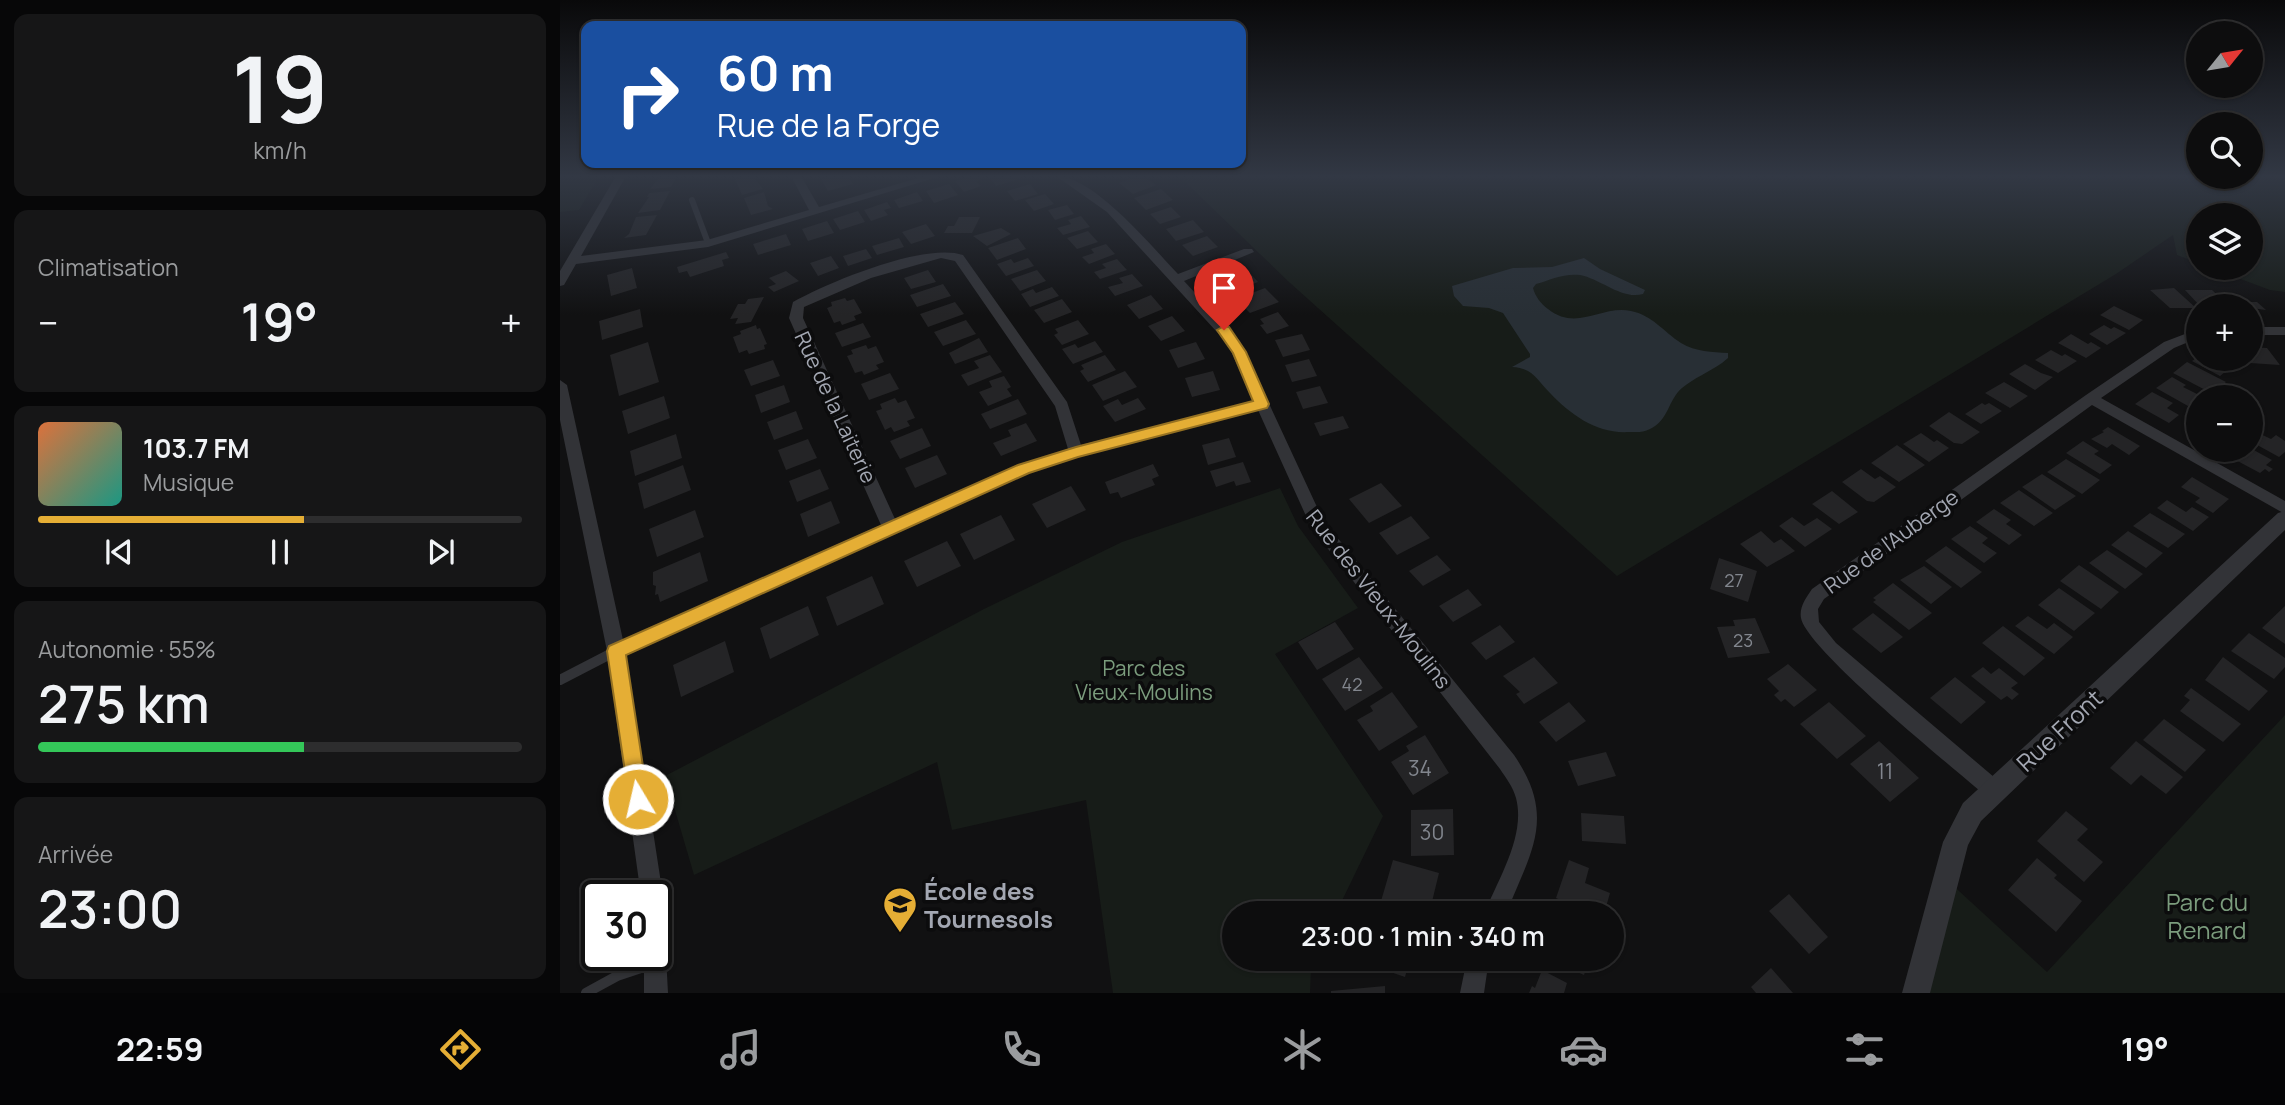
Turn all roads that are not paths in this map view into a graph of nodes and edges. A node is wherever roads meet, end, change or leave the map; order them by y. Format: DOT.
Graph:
graph roads {
  1 [pos="595,222"];
  2 [pos="700,222"];
  3 [pos="778,222"];
  4 [pos="1123,222"];
  5 [pos="708,243"];
  6 [pos="1248,252"];
  7 [pos="574,261"];
  8 [pos="1177,279"];
  9 [pos="560,282"];
  10 [pos="2263,331"];
  11 [pos="2285,331"];
  12 [pos="2186,338"];
  13 [pos="560,385"];
  14 [pos="2091,398"];
  15 [pos="1261,404"];
  16 [pos="1076,452"];
  17 [pos="2285,508"];
  18 [pos="2285,518"];
  19 [pos="891,529"];
  20 [pos="616,651"];
  21 [pos="560,680"];
  22 [pos="1994,790"];
  23 [pos="650,880"];
  24 [pos="1500,901"];
  25 [pos="628,971"];
  26 [pos="655,971"];
  27 [pos="1476,971"];
  28 [pos="586,993"];
  29 [pos="656,993"];
  30 [pos="1472,993"];
  31 [pos="1916,993"];
  1 -- 7 [label="street"];
  2 -- 5 [label="lane"];
  3 -- 5 [label="street"];
  4 -- 8 [label="street, Rue des Vieux-Moulins"];
  5 -- 7 [label="street"];
  6 -- 8 [label="street"];
  7 -- 9 [label="street"];
  8 -- 15 [label="street, Rue des Vieux-Moulins"];
  10 -- 11 [label="street"];
  12 -- 14 [label="street, Rue de l'Auberge"];
  13 -- 20 [label="street"];
  14 -- 17 [label="street"];
  14 -- 22 [label="street, Rue de l'Auberge"];
  15 -- 16 [label="street"];
  15 -- 24 [label="street, Rue des Vieux-Moulins"];
  16 -- 19 [label="street"];
  16 -- 19 [label="street, Rue de la Laiterie"];
  18 -- 22 [label="street, Rue Front"];
  19 -- 20 [label="street"];
  20 -- 21 [label="lane"];
  20 -- 23 [label="street"];
  22 -- 31 [label="street, Rue Front"];
  25 -- 28 [label="lane"];
  26 -- 29 [label="street"];
  27 -- 30 [label="street"];
}
